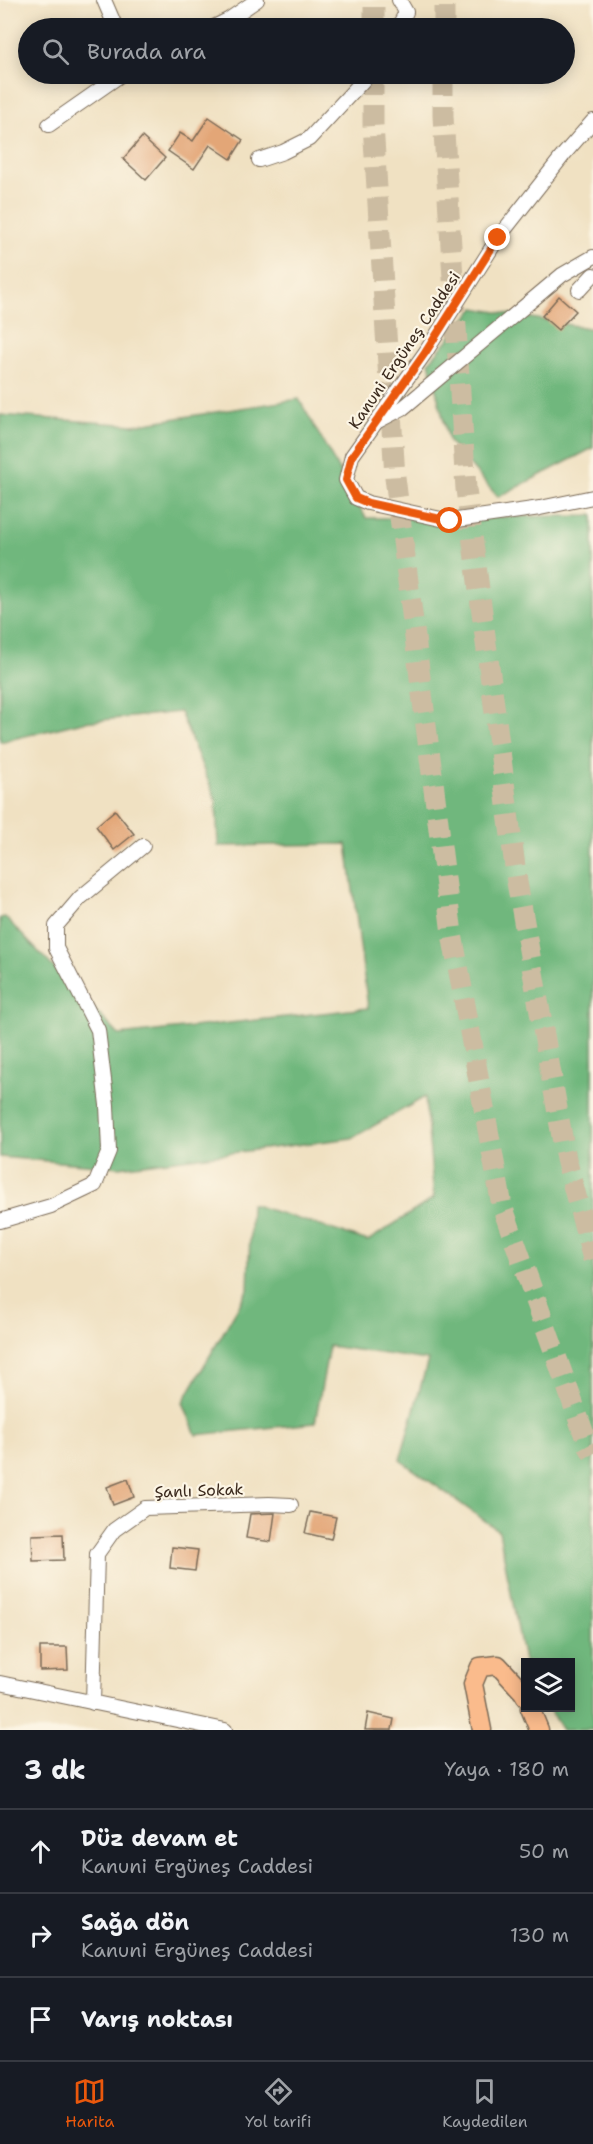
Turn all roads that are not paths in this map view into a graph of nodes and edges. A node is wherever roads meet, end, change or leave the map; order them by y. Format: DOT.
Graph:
graph roads {
  1 [pos="104,0"];
  2 [pos="257,0"];
  3 [pos="112,18"];
  4 [pos="231,18"];
  5 [pos="108,84"];
  6 [pos="360,84"];
  7 [pos="593,121"];
  8 [pos="49,125"];
  9 [pos="259,160"];
  10 [pos="593,257"];
  11 [pos="593,275"];
  12 [pos="579,290"];
  13 [pos="376,422"];
  14 [pos="593,497"];
  15 [pos="143,846"];
  16 [pos="0,1221"];
  17 [pos="291,1505"];
  18 [pos="0,1683"];
  19 [pos="521,1690"];
  20 [pos="93,1703"];
  21 [pos="532,1712"];
  22 [pos="225,1730"];
  23 [pos="482,1730"];
  24 [pos="538,1730"];
  1 -- 3 [label="street"];
  2 -- 4 [label="street"];
  5 -- 8 [label="street"];
  6 -- 9 [label="street"];
  7 -- 13 [label="street, Kanuni Ergüneş Caddesi"];
  10 -- 13 [label="street"];
  11 -- 12 [label="street"];
  13 -- 14 [label="street, Kanuni Ergüneş Caddesi"];
  15 -- 16 [label="street"];
  17 -- 20 [label="street, Şanlı Sokak"];
  18 -- 20 [label="street"];
  19 -- 23 [label="main road"];
  20 -- 22 [label="street"];
  21 -- 24 [label="main road"];
}
